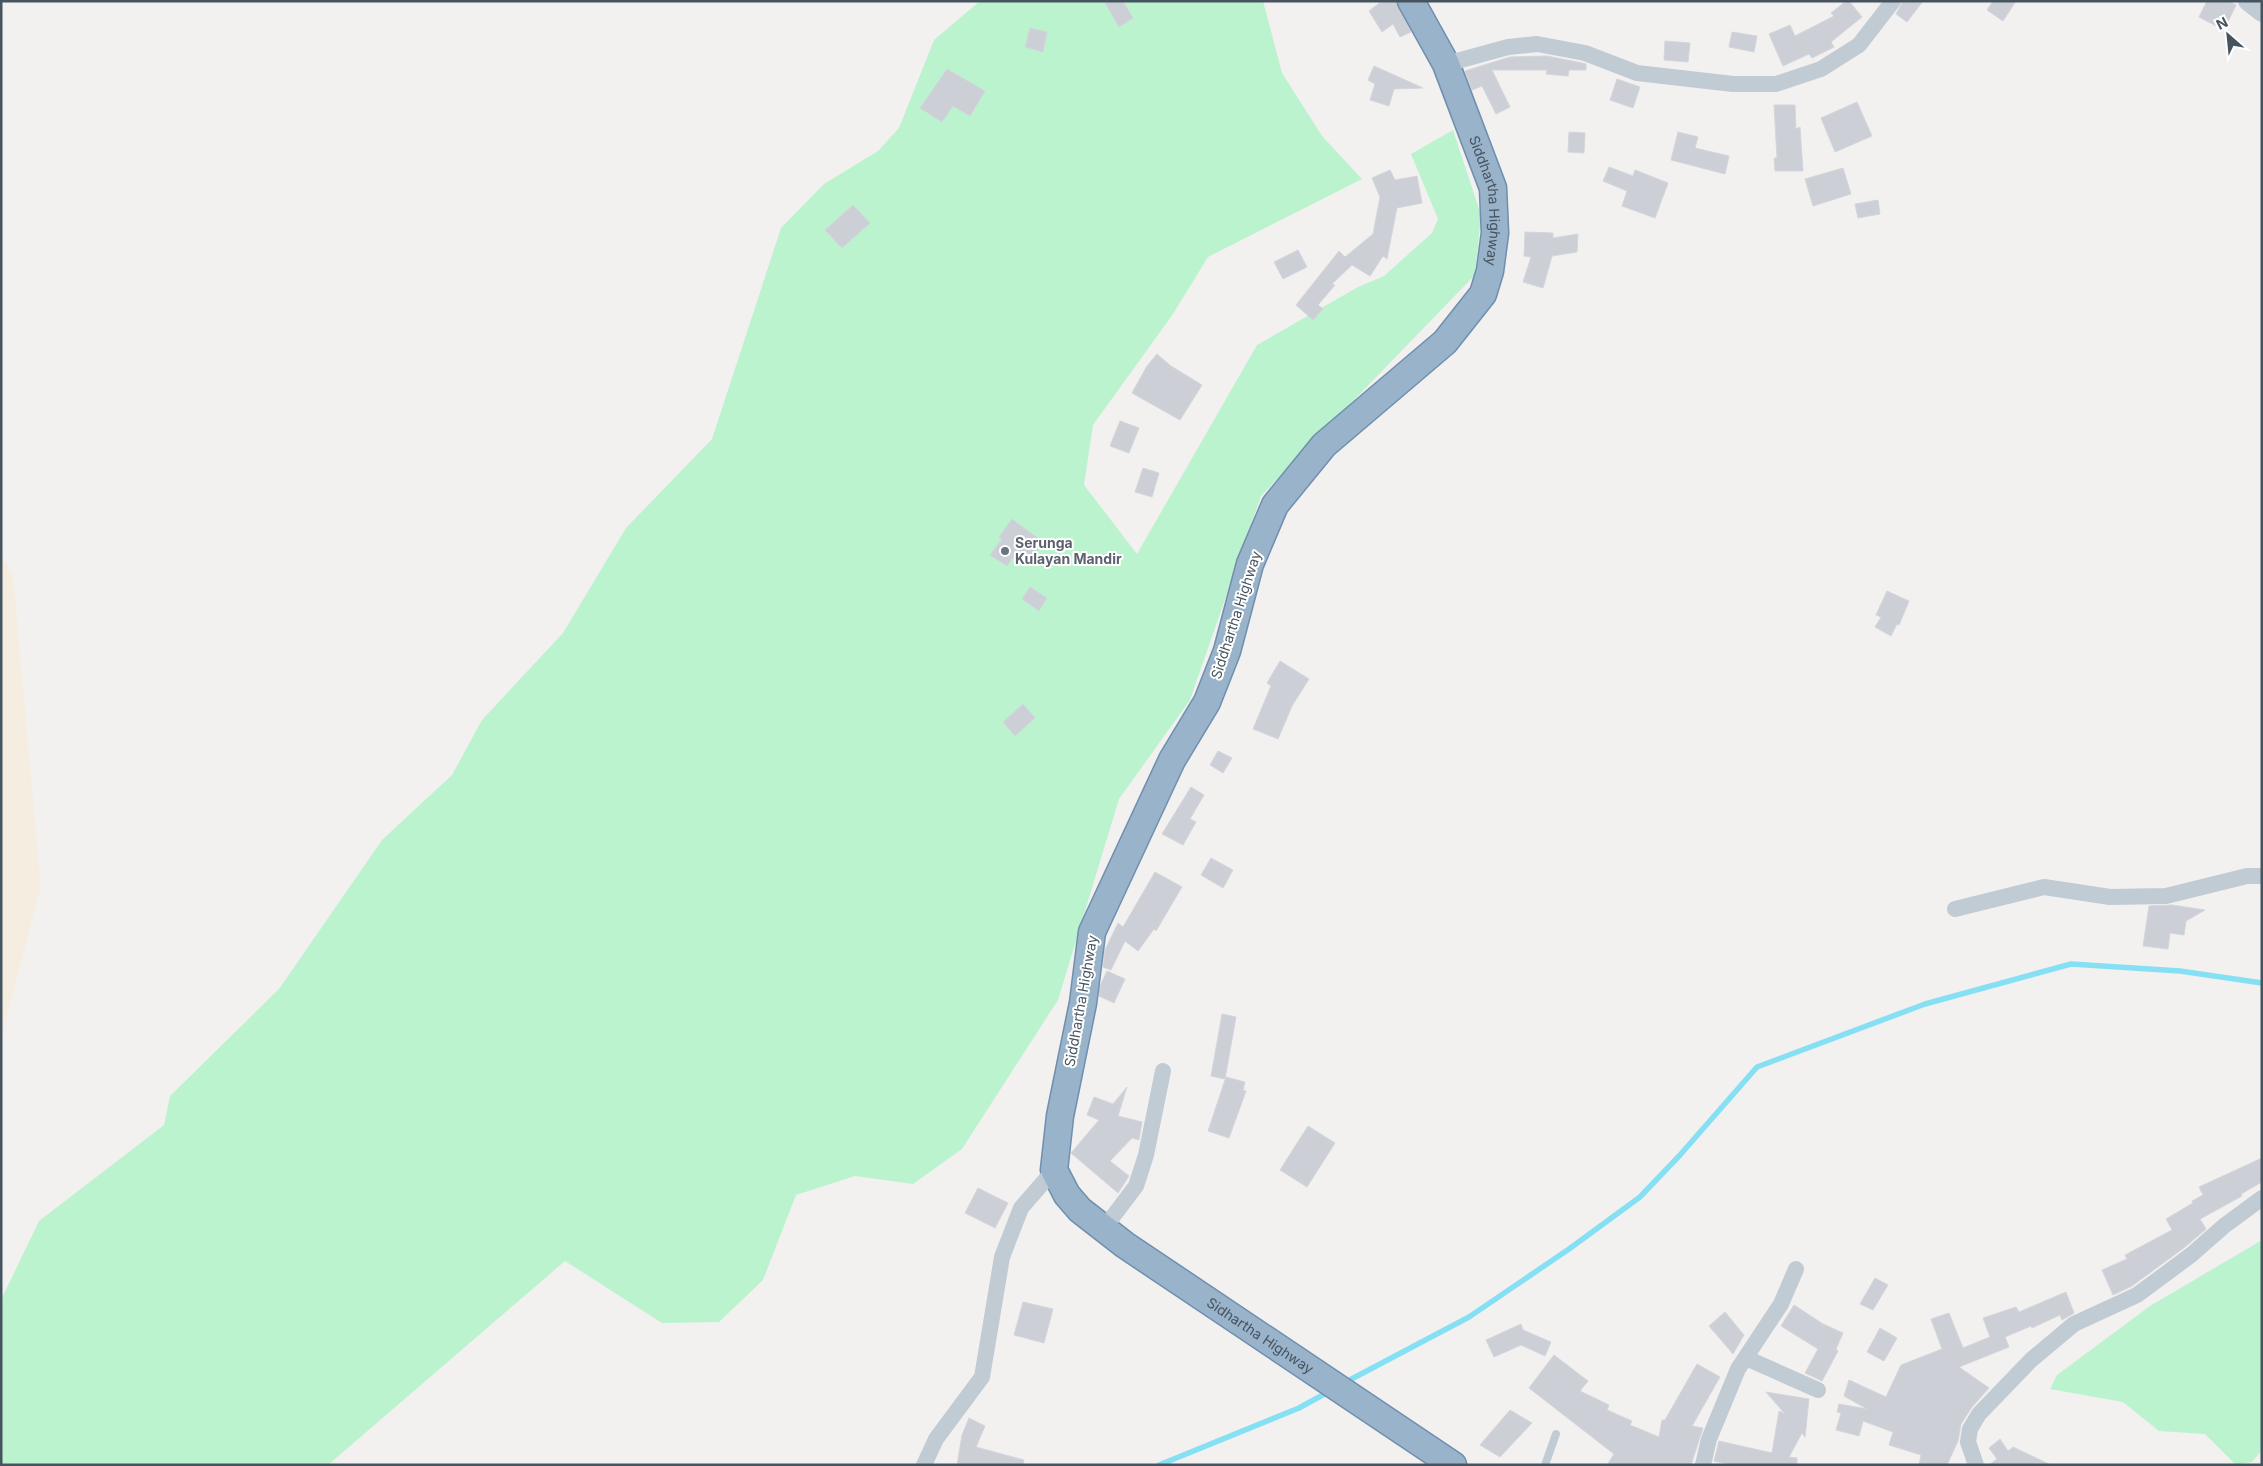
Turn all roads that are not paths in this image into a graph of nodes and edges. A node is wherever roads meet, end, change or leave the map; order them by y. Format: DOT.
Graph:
graph roads {
  1 [pos="1412,1"];
  2 [pos="1893,1"];
  3 [pos="2248,1"];
  4 [pos="2262,12"];
  5 [pos="1446,64"];
  6 [pos="2262,876"];
  7 [pos="1955,909"];
  8 [pos="1163,1072"];
  9 [pos="1054,1170"];
  10 [pos="2262,1198"];
  11 [pos="1105,1227"];
  12 [pos="1796,1269"];
  13 [pos="1746,1358"];
  14 [pos="1818,1390"];
  15 [pos="1556,1434"];
  16 [pos="924,1465"];
  17 [pos="1454,1465"];
  18 [pos="1545,1465"];
  19 [pos="1703,1465"];
  20 [pos="1976,1465"];
  1 -- 5 [label="highway, Siddhartha Highway"];
  2 -- 5 [label="street"];
  3 -- 4 [label="street"];
  5 -- 9 [label="highway, Siddhartha Highway"];
  6 -- 7 [label="street"];
  8 -- 11 [label="street"];
  9 -- 11 [label="highway"];
  9 -- 16 [label="street"];
  10 -- 20 [label="street"];
  11 -- 17 [label="highway, Sidhartha Highway"];
  12 -- 13 [label="street"];
  13 -- 14 [label="street"];
  13 -- 19 [label="street"];
  15 -- 18 [label="lane"];
}
